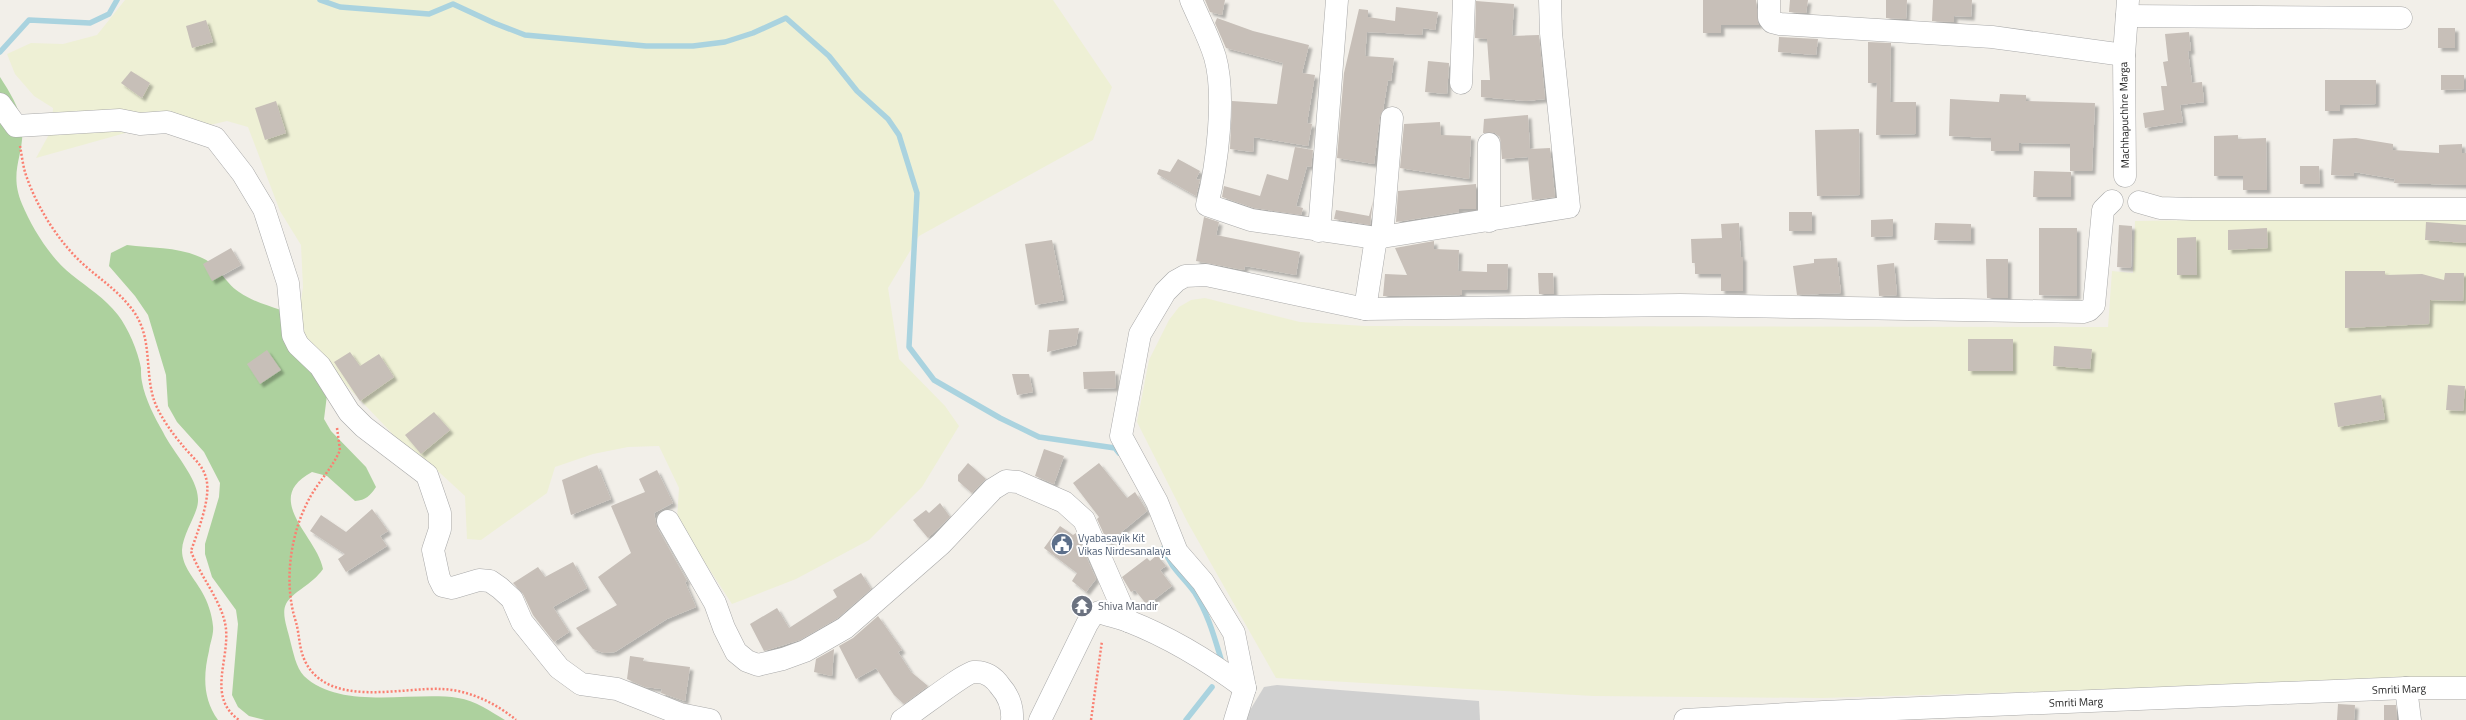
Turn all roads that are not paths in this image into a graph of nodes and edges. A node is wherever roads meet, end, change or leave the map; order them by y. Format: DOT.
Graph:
graph roads {
  1 [pos="1191,0"];
  2 [pos="1337,0"];
  3 [pos="1464,0"];
  4 [pos="1550,0"];
  5 [pos="1769,0"];
  6 [pos="2127,8"];
  7 [pos="2401,18"];
  8 [pos="2124,55"];
  9 [pos="1461,83"];
  10 [pos="0,104"];
  11 [pos="1392,118"];
  12 [pos="1490,144"];
  13 [pos="2125,176"];
  14 [pos="2112,202"];
  15 [pos="2139,202"];
  16 [pos="2466,209"];
  17 [pos="1489,221"];
  18 [pos="1319,231"];
  19 [pos="1379,237"];
  20 [pos="1365,309"];
  21 [pos="668,521"];
  22 [pos="1120,619"];
  23 [pos="1244,688"];
  24 [pos="2406,688"];
  25 [pos="2466,688"];
  26 [pos="1823,716"];
  27 [pos="710,720"];
  28 [pos="902,720"];
  29 [pos="1012,720"];
  30 [pos="1040,720"];
  31 [pos="1235,720"];
  32 [pos="1685,720"];
  33 [pos="2410,720"];
  1 -- 18 [label="street"];
  2 -- 18 [label="street"];
  3 -- 9 [label="street"];
  4 -- 17 [label="street"];
  5 -- 8 [label="street"];
  6 -- 7 [label="street"];
  6 -- 8 [label="street, Machhapuchhre Marga"];
  8 -- 13 [label="street, Machhapuchhre Marga"];
  10 -- 27 [label="street"];
  11 -- 19 [label="street"];
  12 -- 17 [label="street"];
  13 -- 14 [label="street"];
  13 -- 15 [label="street"];
  14 -- 15 [label="street"];
  14 -- 20 [label="street"];
  15 -- 16 [label="street"];
  17 -- 19 [label="street"];
  18 -- 19 [label="street"];
  19 -- 20 [label="street"];
  20 -- 23 [label="street"];
  21 -- 22 [label="street"];
  22 -- 23 [label="street"];
  22 -- 30 [label="street"];
  23 -- 31 [label="street"];
  24 -- 25 [label="street, Smriti Marg"];
  24 -- 26 [label="street, Smriti Marg"];
  24 -- 33 [label="street"];
  26 -- 32 [label="street, Smriti Marg"];
  28 -- 29 [label="street"];
}
